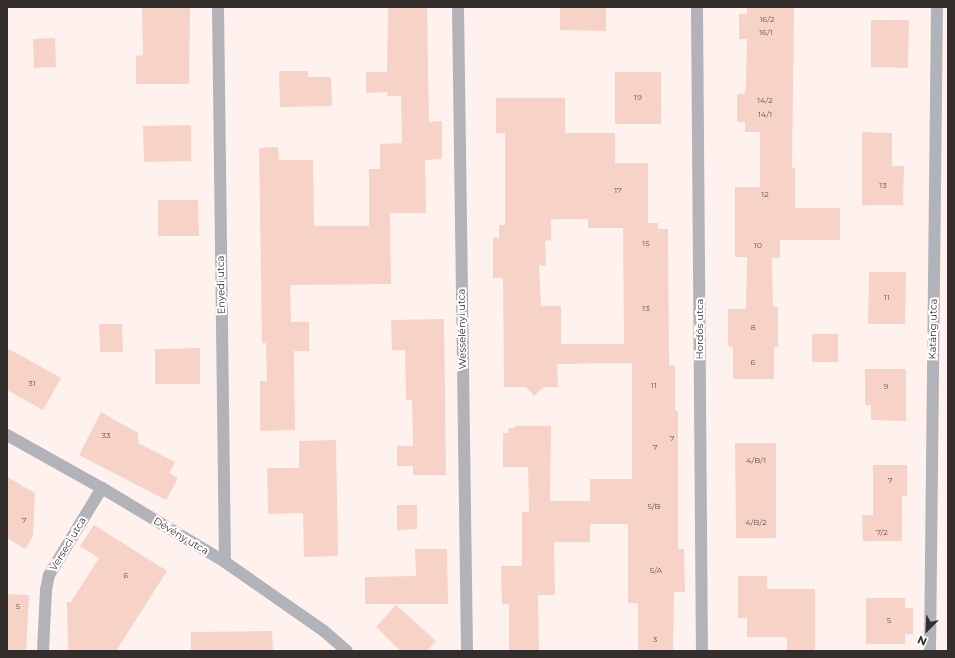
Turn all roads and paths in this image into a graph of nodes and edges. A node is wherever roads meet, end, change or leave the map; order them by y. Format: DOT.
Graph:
graph roads {
  1 [pos="218,7"];
  2 [pos="458,7"];
  3 [pos="698,7"];
  4 [pos="936,7"];
  5 [pos="7,435"];
  6 [pos="102,488"];
  7 [pos="225,562"];
  8 [pos="43,651"];
  9 [pos="346,651"];
  10 [pos="467,651"];
  11 [pos="702,651"];
  12 [pos="930,651"];
  1 -- 7 [label="street, Enyedi utca"];
  2 -- 10 [label="street, Wesselényi utca"];
  3 -- 11 [label="street, Hordós utca"];
  4 -- 12 [label="street, Katáng utca"];
  5 -- 6 [label="street, Dévény utca"];
  6 -- 7 [label="street, Dévény utca"];
  6 -- 8 [label="street, Verseci utca"];
  7 -- 9 [label="street, Dévény utca"];
}
